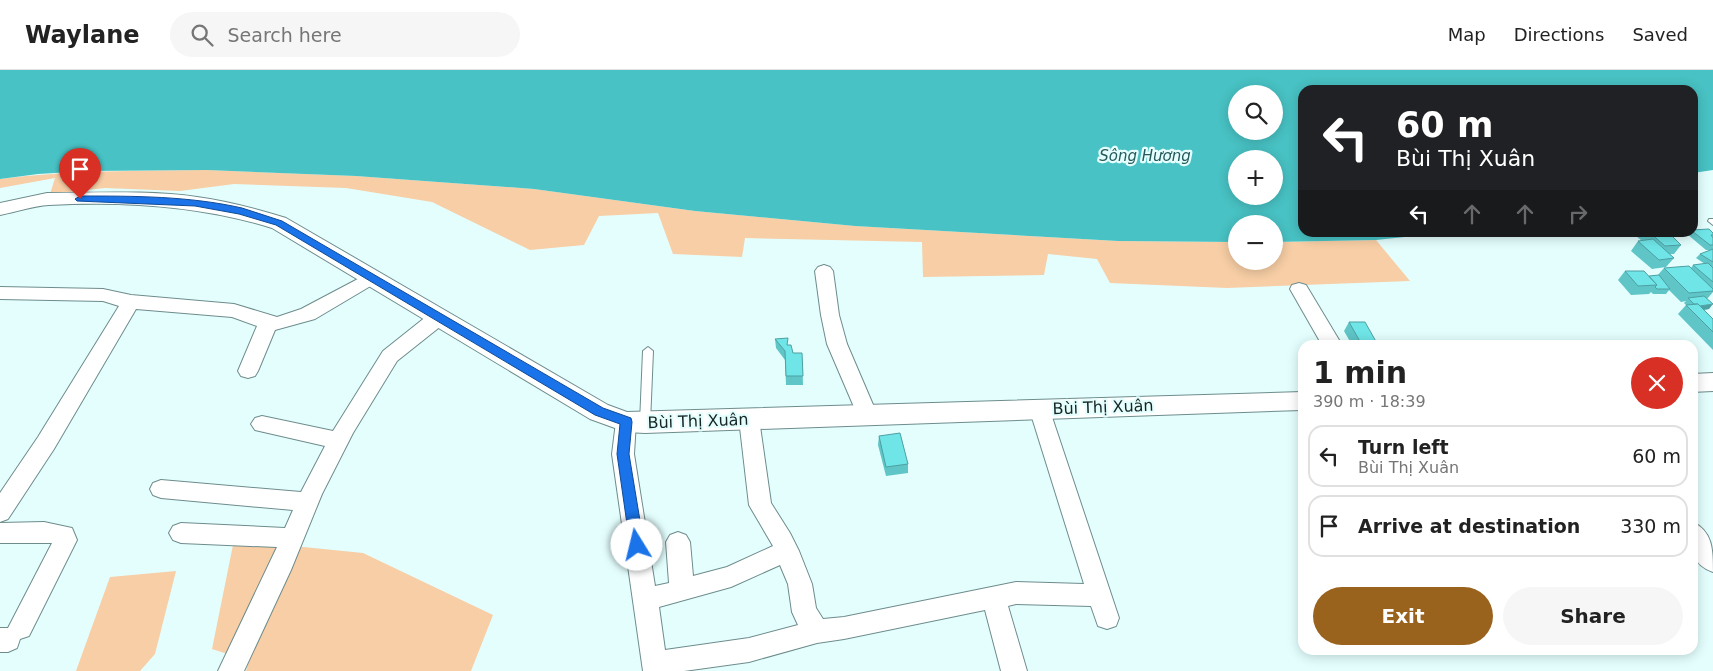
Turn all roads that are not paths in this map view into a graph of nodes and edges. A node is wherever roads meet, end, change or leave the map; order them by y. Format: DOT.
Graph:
graph roads {
  1 [pos="0,209"];
  2 [pos="824,271"];
  3 [pos="373,277"];
  4 [pos="1299,288"];
  5 [pos="0,293"];
  6 [pos="131,302"];
  7 [pos="439,317"];
  8 [pos="268,323"];
  9 [pos="1329,340"];
  10 [pos="648,351"];
  11 [pos="248,371"];
  12 [pos="1713,382"];
  13 [pos="1698,383"];
  14 [pos="1298,400"];
  15 [pos="1039,408"];
  16 [pos="867,414"];
  17 [pos="749,419"];
  18 [pos="636,422"];
  19 [pos="262,424"];
  20 [pos="339,440"];
  21 [pos="161,489"];
  22 [pos="3,502"];
  23 [pos="307,502"];
  24 [pos="0,533"];
  25 [pos="181,533"];
  26 [pos="291,538"];
  27 [pos="1698,541"];
  28 [pos="678,542"];
  29 [pos="787,551"];
  30 [pos="1713,560"];
  31 [pos="682,590"];
  32 [pos="1099,595"];
  33 [pos="993,597"];
  34 [pos="646,600"];
  35 [pos="1107,618"];
  36 [pos="817,630"];
  37 [pos="9,636"];
  38 [pos="655,667"];
  39 [pos="231,671"];
  40 [pos="1014,671"];
  1 -- 3 [label="street, Bùi Thị Xuân"];
  2 -- 16 [label="street"];
  3 -- 7 [label="street, Bùi Thị Xuân"];
  3 -- 8 [label="street"];
  4 -- 9 [label="street"];
  5 -- 6 [label="street"];
  6 -- 8 [label="street"];
  6 -- 22 [label="street"];
  7 -- 18 [label="street, Bùi Thị Xuân"];
  7 -- 20 [label="street"];
  8 -- 11 [label="street"];
  10 -- 18 [label="lane"];
  12 -- 13 [label="street"];
  14 -- 15 [label="street, Bùi Thị Xuân"];
  15 -- 16 [label="street, Bùi Thị Xuân"];
  15 -- 32 [label="street"];
  16 -- 17 [label="street, Bùi Thị Xuân"];
  17 -- 18 [label="street, Bùi Thị Xuân"];
  17 -- 29 [label="street"];
  18 -- 34 [label="street"];
  19 -- 20 [label="street"];
  20 -- 23 [label="street"];
  21 -- 23 [label="street"];
  23 -- 26 [label="street"];
  24 -- 37 [label="street"];
  25 -- 26 [label="street"];
  26 -- 39 [label="street"];
  27 -- 30 [label="street"];
  28 -- 31 [label="street"];
  29 -- 31 [label="street"];
  29 -- 36 [label="street"];
  31 -- 34 [label="street"];
  32 -- 33 [label="street"];
  32 -- 35 [label="street"];
  33 -- 36 [label="street"];
  33 -- 40 [label="street"];
  34 -- 38 [label="street"];
  36 -- 38 [label="street"];
}
